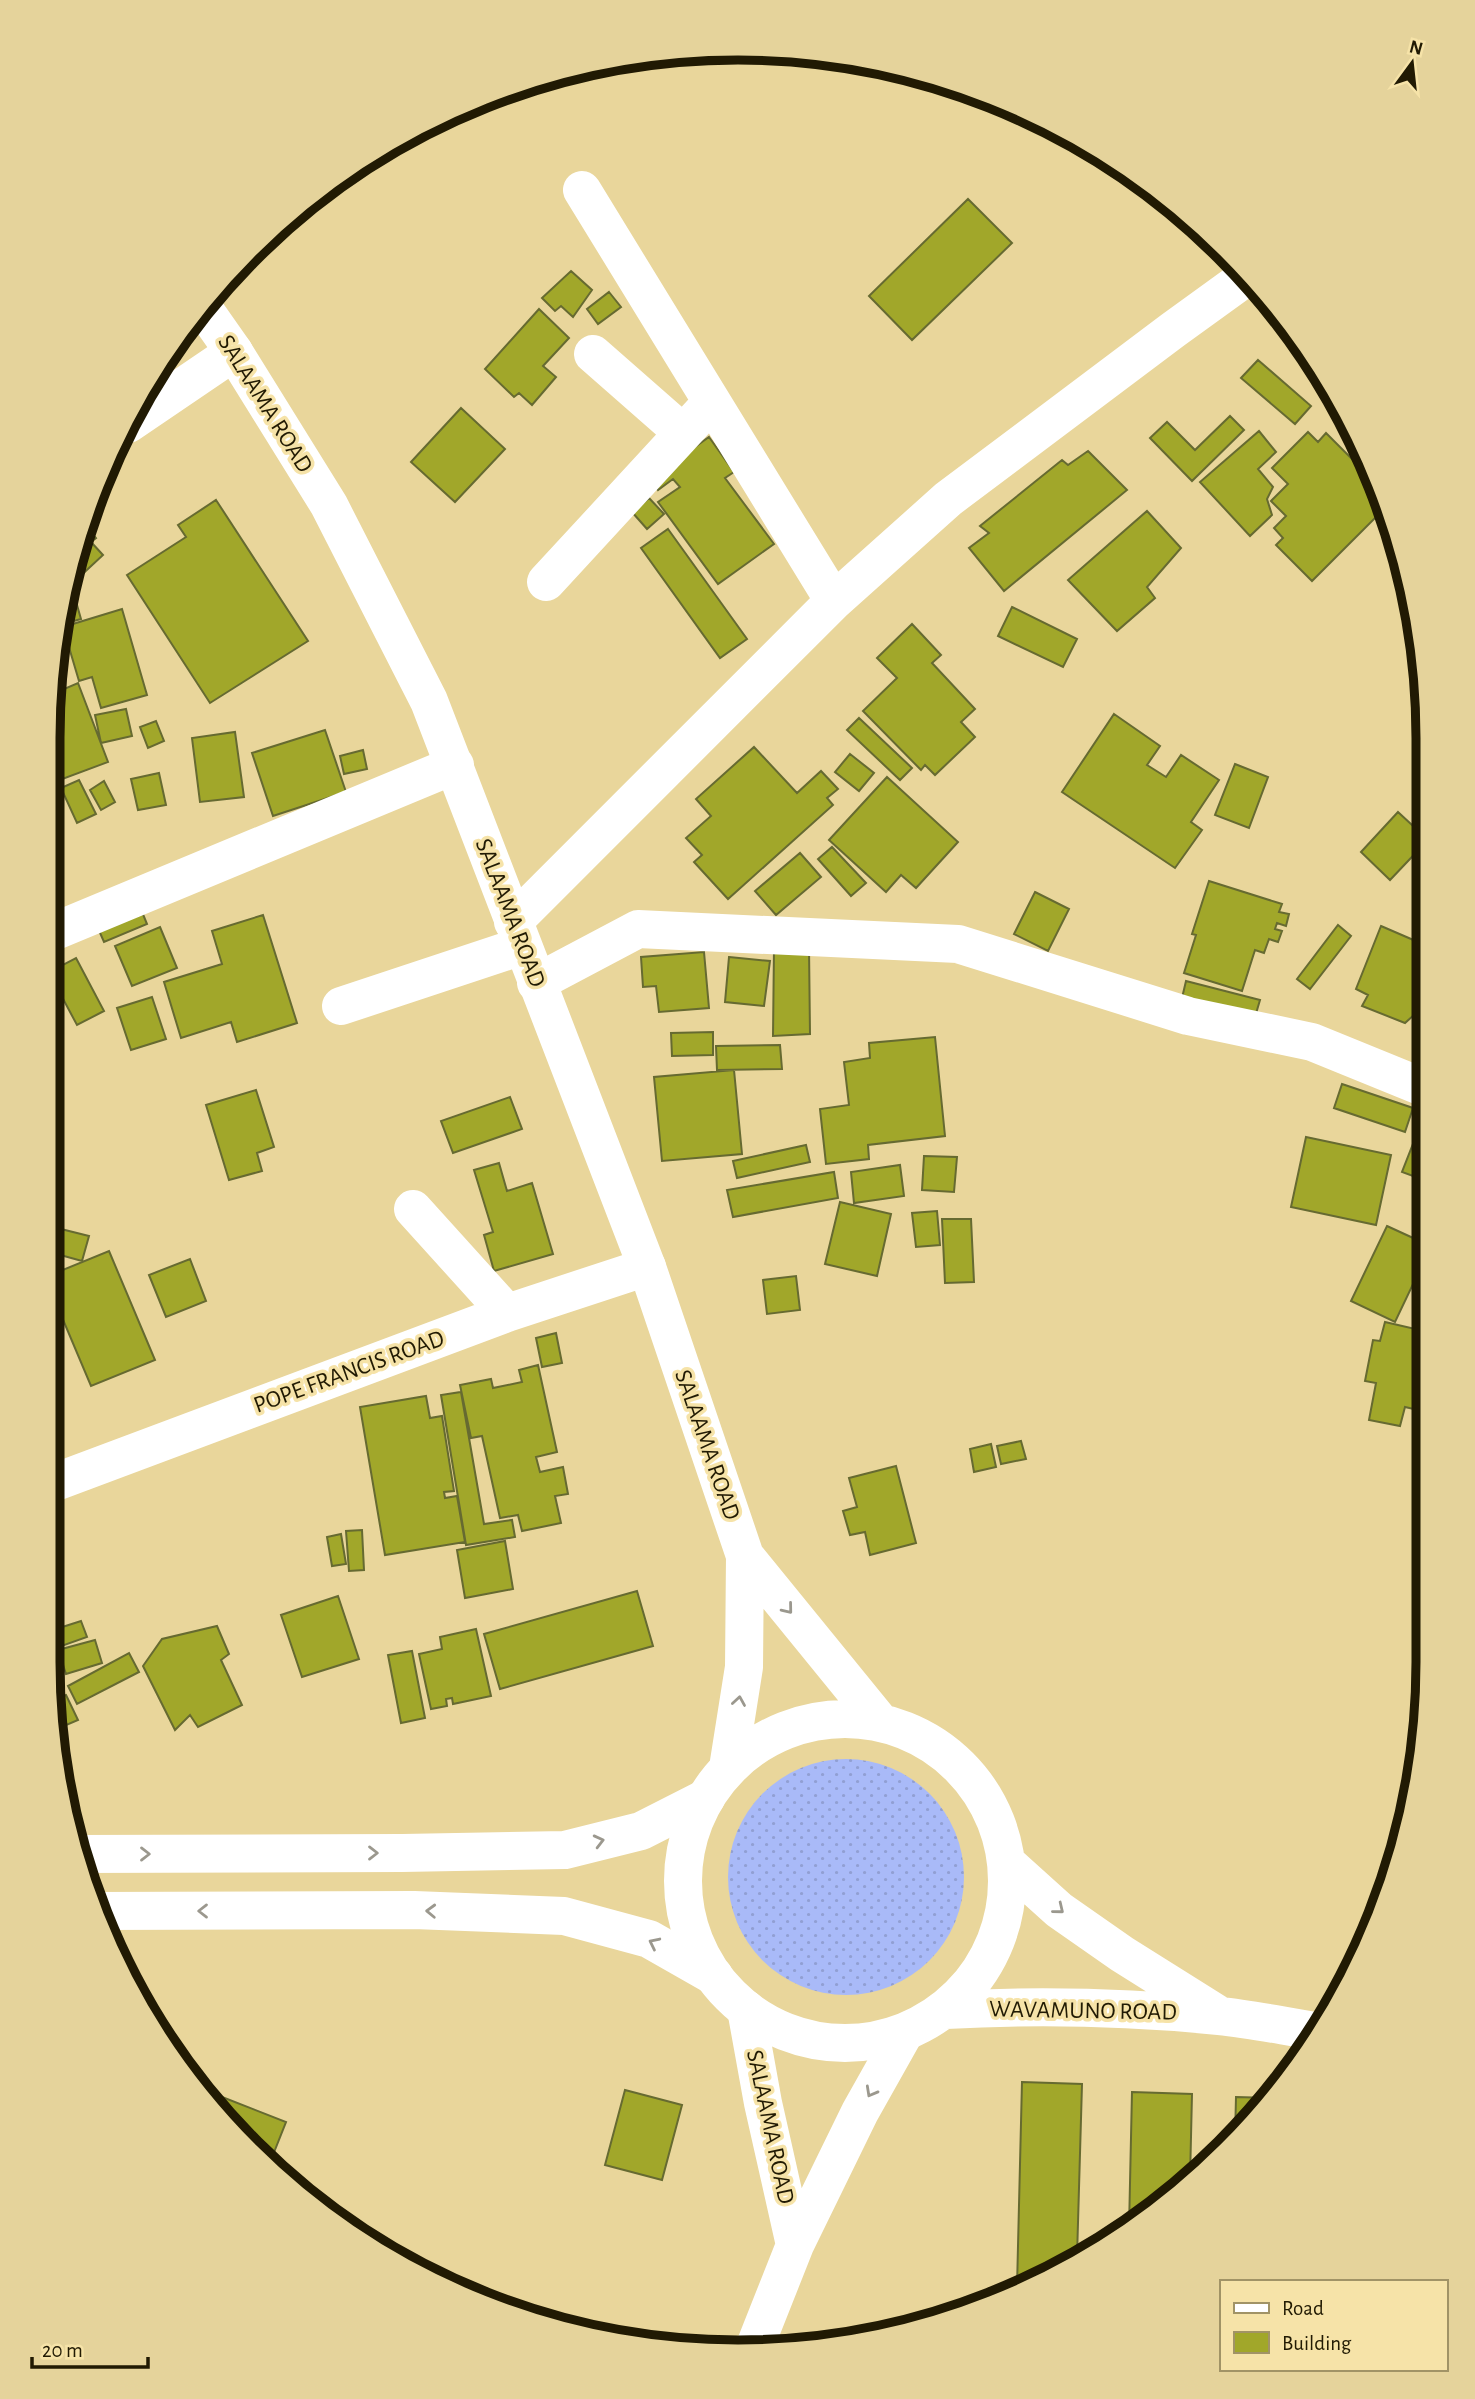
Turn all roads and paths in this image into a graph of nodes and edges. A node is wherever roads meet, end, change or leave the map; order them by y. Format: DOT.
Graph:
graph roads {
  1 [pos="582,190"];
  2 [pos="1239,282"];
  3 [pos="208,315"];
  4 [pos="234,352"];
  5 [pos="593,354"];
  6 [pos="712,402"];
  7 [pos="141,415"];
  8 [pos="683,433"];
  9 [pos="546,582"];
  10 [pos="834,601"];
  11 [pos="454,765"];
  12 [pos="60,929"];
  13 [pos="517,934"];
  14 [pos="536,983"];
  15 [pos="341,1006"];
  16 [pos="1416,1084"];
  17 [pos="413,1209"];
  18 [pos="647,1267"];
  19 [pos="507,1313"];
  20 [pos="60,1480"];
  21 [pos="745,1556"];
  22 [pos="881,1723"];
  23 [pos="717,1783"];
  24 [pos="88,1854"];
  25 [pos="1007,1864"];
  26 [pos="107,1911"];
  27 [pos="713,1976"];
  28 [pos="746,2010"];
  29 [pos="945,2010"];
  30 [pos="1221,2016"];
  31 [pos="1306,2030"];
  32 [pos="905,2032"];
  33 [pos="795,2245"];
  34 [pos="758,2339"];
  1 -- 6 [label="main road"];
  2 -- 10 [label="main road"];
  3 -- 4 [label="main road, SALAAMA ROAD"];
  4 -- 7 [label="main road"];
  4 -- 11 [label="main road, SALAAMA ROAD"];
  5 -- 8 [label="main road"];
  6 -- 8 [label="main road"];
  6 -- 10 [label="main road"];
  8 -- 9 [label="main road"];
  10 -- 13 [label="main road"];
  11 -- 12 [label="main road"];
  11 -- 13 [label="main road, SALAAMA ROAD"];
  13 -- 14 [label="main road, SALAAMA ROAD"];
  13 -- 15 [label="main road"];
  14 -- 16 [label="main road"];
  14 -- 18 [label="main road, SALAAMA ROAD"];
  17 -- 19 [label="main road"];
  18 -- 19 [label="main road, POPE FRANCIS ROAD"];
  18 -- 21 [label="main road, SALAAMA ROAD"];
  19 -- 20 [label="main road, POPE FRANCIS ROAD"];
  21 -- 22 [label="main road, SALAAMA ROAD, one-way"];
  23 -- 21 [label="main road, SALAAMA ROAD, one-way"];
  22 -- 23 [label="main road"];
  22 -- 25 [label="main road"];
  24 -- 23 [label="main road, one-way"];
  23 -- 27 [label="main road"];
  25 -- 29 [label="main road"];
  25 -- 30 [label="main road, WAVAMUNO ROAD, one-way"];
  27 -- 26 [label="main road, one-way"];
  27 -- 28 [label="main road"];
  28 -- 32 [label="main road"];
  28 -- 33 [label="main road, SALAAMA ROAD"];
  29 -- 30 [label="main road, WAVAMUNO ROAD"];
  29 -- 32 [label="main road"];
  30 -- 31 [label="main road, WAVAMUNO ROAD"];
  32 -- 33 [label="main road, SALAAMA ROAD, one-way"];
  33 -- 34 [label="main road, SALAAMA ROAD"];
}
